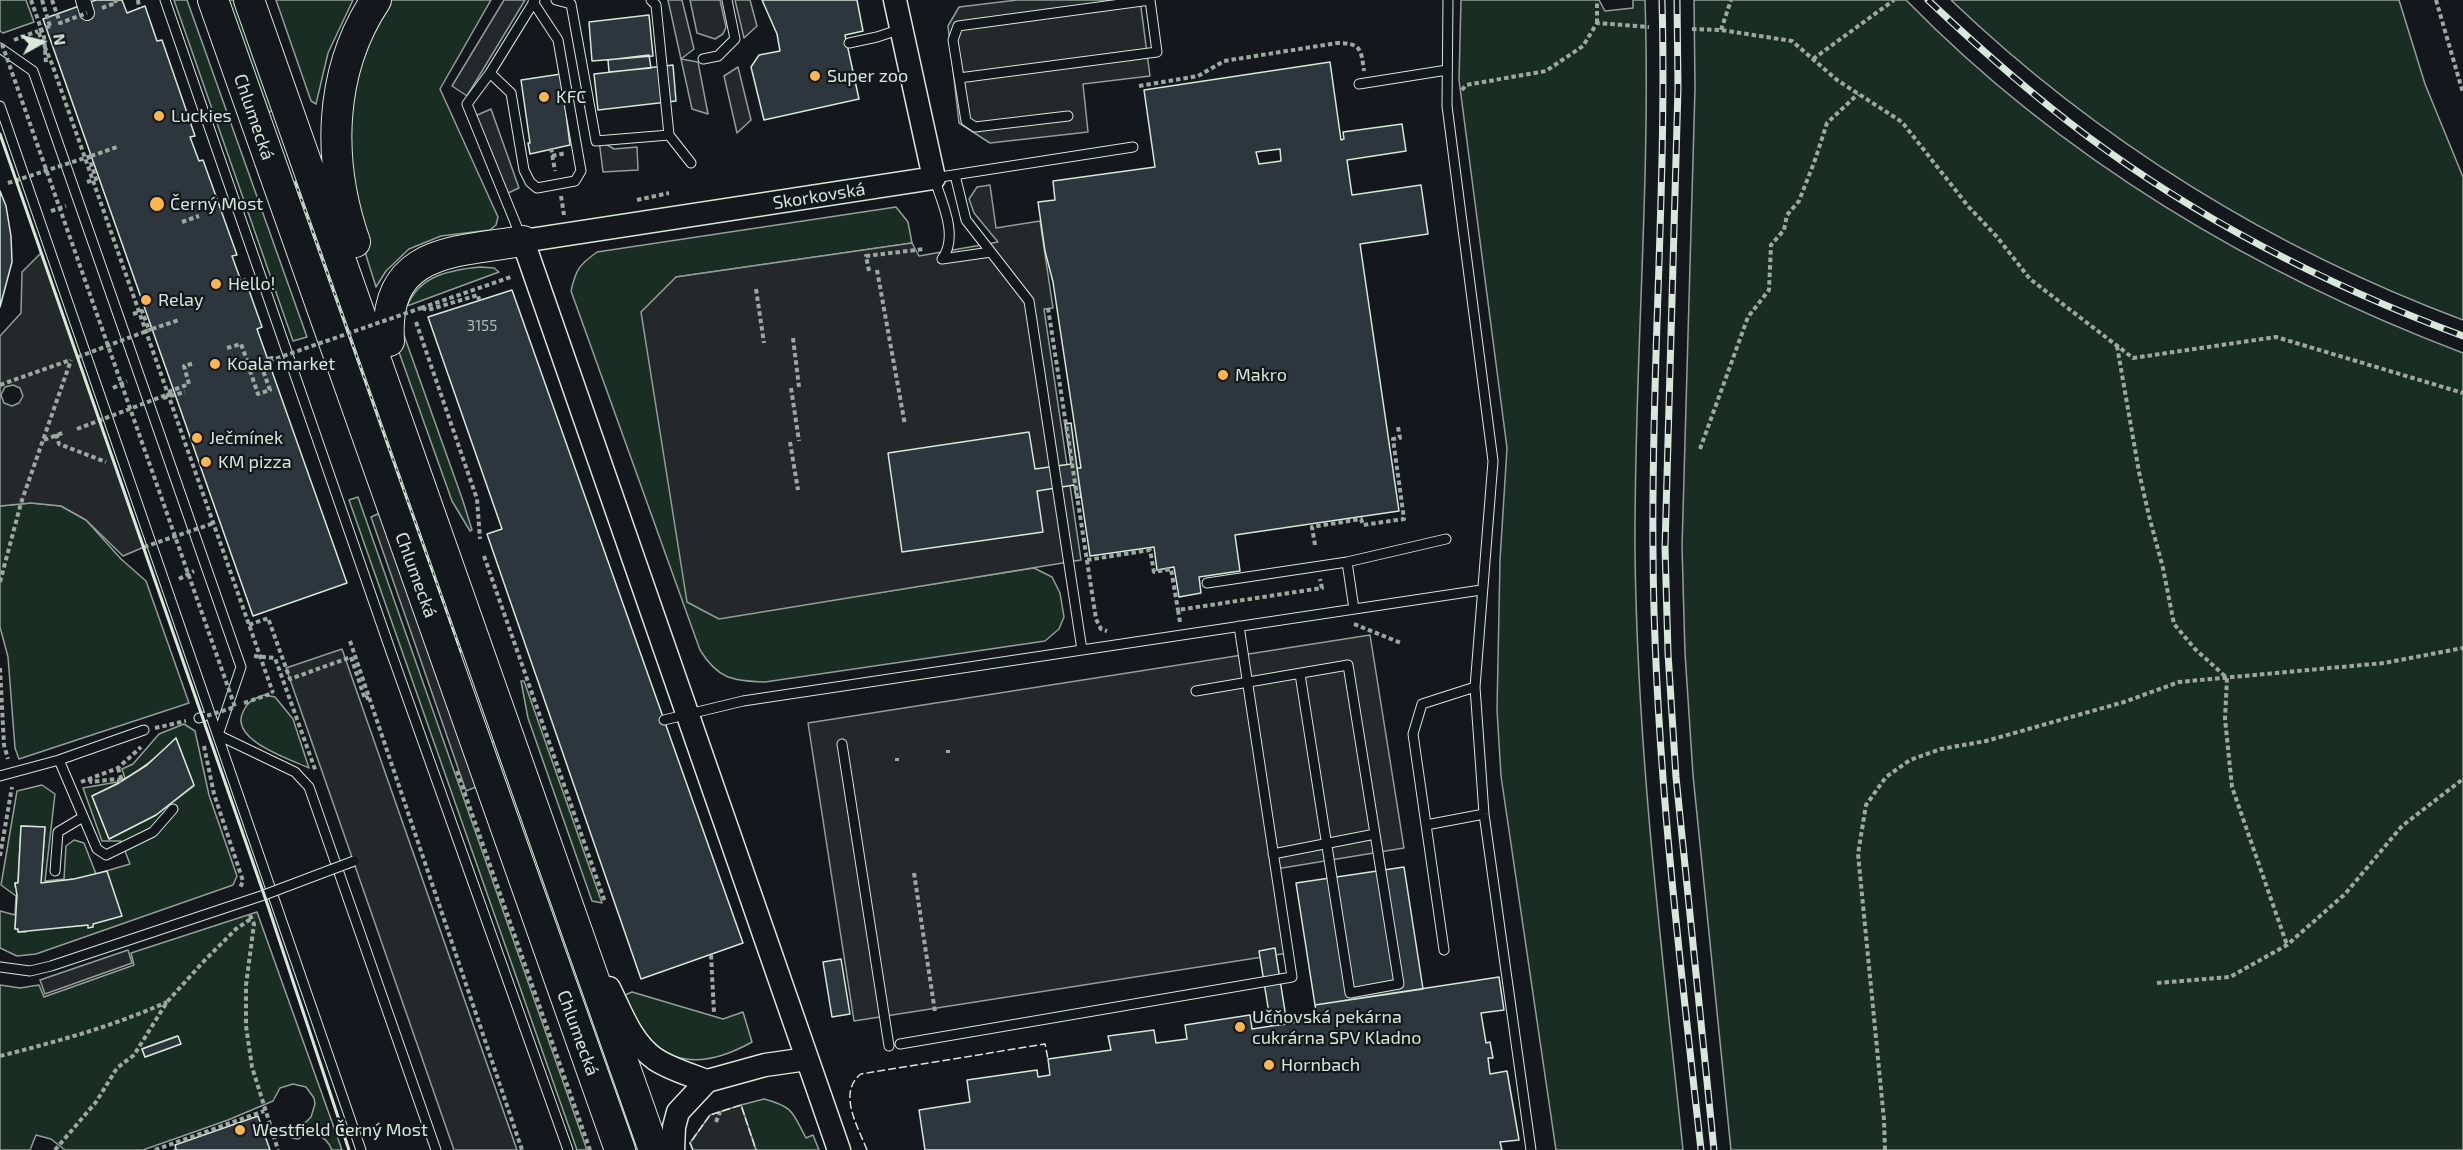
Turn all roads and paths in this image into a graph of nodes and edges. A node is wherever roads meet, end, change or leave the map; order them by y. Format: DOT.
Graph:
graph roads {
  1 [pos="31,0"];
  2 [pos="42,0"];
  3 [pos="52,0"];
  4 [pos="138,0"];
  5 [pos="165,0"];
  6 [pos="204,0"];
  7 [pos="213,0"];
  8 [pos="249,0"];
  9 [pos="376,0"];
  10 [pos="556,0"];
  11 [pos="651,0"];
  12 [pos="727,0"];
  13 [pos="895,0"];
  14 [pos="1150,0"];
  15 [pos="1448,0"];
  16 [pos="1597,0"];
  17 [pos="1731,0"];
  18 [pos="1894,0"];
  19 [pos="2436,0"];
  20 [pos="534,1"];
  21 [pos="573,2"];
  22 [pos="85,6"];
  23 [pos="139,8"];
  24 [pos="1597,23"];
  25 [pos="1648,27"];
  26 [pos="901,28"];
  27 [pos="1692,29"];
  28 [pos="1721,30"];
  29 [pos="38,31"];
  30 [pos="849,43"];
  31 [pos="0,48"];
  32 [pos="233,57"];
  33 [pos="1363,58"];
  34 [pos="703,59"];
  35 [pos="1813,59"];
  36 [pos="45,60"];
  37 [pos="1447,70"];
  38 [pos="490,73"];
  39 [pos="959,78"];
  40 [pos="1359,84"];
  41 [pos="1139,86"];
  42 [pos="2463,93"];
  43 [pos="1858,94"];
  44 [pos="0,106"];
  45 [pos="1447,106"];
  46 [pos="1068,116"];
  47 [pos="669,135"];
  48 [pos="117,147"];
  49 [pos="1133,147"];
  50 [pos="550,148"];
  51 [pos="88,157"];
  52 [pos="691,163"];
  53 [pos="46,171"];
  54 [pos="944,176"];
  55 [pos="558,180"];
  56 [pos="87,182"];
  57 [pos="8,183"];
  58 [pos="560,190"];
  59 [pos="66,207"];
  60 [pos="50,211"];
  61 [pos="199,216"];
  62 [pos="564,219"];
  63 [pos="182,222"];
  64 [pos="523,241"];
  65 [pos="924,249"];
  66 [pos="992,252"];
  67 [pos="877,270"];
  68 [pos="869,271"];
  69 [pos="511,277"];
  70 [pos="756,289"];
  71 [pos="479,300"];
  72 [pos="421,308"];
  73 [pos="1048,308"];
  74 [pos="412,311"];
  75 [pos="133,314"];
  76 [pos="179,320"];
  77 [pos="149,330"];
  78 [pos="793,338"];
  79 [pos="389,341"];
  80 [pos="764,343"];
  81 [pos="108,346"];
  82 [pos="2116,346"];
  83 [pos="227,348"];
  84 [pos="70,360"];
  85 [pos="269,361"];
  86 [pos="195,363"];
  87 [pos="255,364"];
  88 [pos="249,368"];
  89 [pos="257,370"];
  90 [pos="0,384"];
  91 [pos="799,387"];
  92 [pos="791,388"];
  93 [pos="184,389"];
  94 [pos="174,391"];
  95 [pos="168,392"];
  96 [pos="2463,393"];
  97 [pos="163,398"];
  98 [pos="396,416"];
  99 [pos="904,425"];
  100 [pos="1398,427"];
  101 [pos="77,429"];
  102 [pos="65,432"];
  103 [pos="56,434"];
  104 [pos="43,440"];
  105 [pos="799,441"];
  106 [pos="790,442"];
  107 [pos="1700,449"];
  108 [pos="106,462"];
  109 [pos="798,490"];
  110 [pos="213,523"];
  111 [pos="173,536"];
  112 [pos="480,539"];
  113 [pos="1446,540"];
  114 [pos="1315,545"];
  115 [pos="144,547"];
  116 [pos="484,556"];
  117 [pos="1087,560"];
  118 [pos="1347,562"];
  119 [pos="195,572"];
  120 [pos="1320,575"];
  121 [pos="178,579"];
  122 [pos="0,582"];
  123 [pos="1207,583"];
  124 [pos="1481,590"];
  125 [pos="1354,609"];
  126 [pos="1178,610"];
  127 [pos="249,625"];
  128 [pos="1344,625"];
  129 [pos="1239,626"];
  130 [pos="1116,630"];
  131 [pos="1181,635"];
  132 [pos="350,640"];
  133 [pos="1401,643"];
  134 [pos="2463,648"];
  135 [pos="1082,650"];
  136 [pos="1300,674"];
  137 [pos="2227,678"];
  138 [pos="1248,684"];
  139 [pos="1475,687"];
  140 [pos="1196,691"];
  141 [pos="369,697"];
  142 [pos="235,707"];
  143 [pos="687,714"];
  144 [pos="201,718"];
  145 [pos="664,720"];
  146 [pos="159,727"];
  147 [pos="148,733"];
  148 [pos="218,735"];
  149 [pos="145,743"];
  150 [pos="842,744"];
  151 [pos="59,760"];
  152 [pos="455,767"];
  153 [pos="118,768"];
  154 [pos="0,776"];
  155 [pos="89,779"];
  156 [pos="2463,779"];
  157 [pos="81,782"];
  158 [pos="22,784"];
  159 [pos="12,787"];
  160 [pos="173,809"];
  161 [pos="1484,814"];
  162 [pos="83,817"];
  163 [pos="1426,825"];
  164 [pos="1375,834"];
  165 [pos="1327,843"];
  166 [pos="1274,854"];
  167 [pos="354,861"];
  168 [pos="56,871"];
  169 [pos="914,873"];
  170 [pos="246,902"];
  171 [pos="605,902"];
  172 [pos="568,906"];
  173 [pos="252,918"];
  174 [pos="2287,945"];
  175 [pos="1444,950"];
  176 [pos="711,955"];
  177 [pos="0,967"];
  178 [pos="2157,983"];
  179 [pos="167,1002"];
  180 [pos="935,1012"];
  181 [pos="714,1013"];
  182 [pos="900,1044"];
  183 [pos="889,1046"];
  184 [pos="0,1056"];
  185 [pos="807,1059"];
  186 [pos="707,1082"];
  187 [pos="264,1111"];
  188 [pos="720,1112"];
  189 [pos="716,1122"];
  190 [pos="55,1150"];
  191 [pos="155,1150"];
  192 [pos="278,1150"];
  193 [pos="361,1150"];
  194 [pos="436,1150"];
  195 [pos="522,1150"];
  196 [pos="568,1150"];
  197 [pos="590,1150"];
  198 [pos="620,1150"];
  199 [pos="654,1150"];
  200 [pos="673,1150"];
  201 [pos="839,1150"];
  202 [pos="1531,1150"];
  203 [pos="1885,1150"];
  1 -- 36 [label="path"];
  2 -- 29 [label="path, bridge"];
  3 -- 22 [label="path, bridge"];
  4 -- 23 [label="path"];
  5 -- 196 [label="lane"];
  6 -- 32 [label="main road"];
  7 -- 32 [label="main road, Chlumecká"];
  8 -- 98 [label="main road, Chlumecká"];
  9 -- 79 [label="main road"];
  10 -- 21 [label="lane"];
  11 -- 47 [label="lane"];
  12 -- 34 [label="lane"];
  13 -- 26 [label="street"];
  14 -- 39 [label="lane"];
  14 -- 39 [label="lane"];
  15 -- 37 [label="lane"];
  16 -- 24 [label="path"];
  17 -- 28 [label="path"];
  18 -- 35 [label="path"];
  19 -- 42 [label="path"];
  20 -- 38 [label="lane"];
  20 -- 38 [label="lane"];
  21 -- 47 [label="lane"];
  24 -- 25 [label="path"];
  24 -- 45 [label="path"];
  26 -- 30 [label="lane"];
  26 -- 54 [label="street"];
  27 -- 28 [label="path"];
  28 -- 35 [label="path"];
  29 -- 51 [label="path, bridge"];
  29 -- 53 [label="path, bridge"];
  31 -- 148 [label="lane"];
  32 -- 198 [label="main road, Chlumecká"];
  33 -- 41 [label="path"];
  35 -- 43 [label="path"];
  37 -- 40 [label="lane"];
  37 -- 45 [label="lane"];
  38 -- 64 [label="lane"];
  39 -- 46 [label="lane"];
  43 -- 82 [label="path"];
  43 -- 107 [label="path"];
  44 -- 148 [label="lane"];
  45 -- 124 [label="lane"];
  47 -- 52 [label="lane"];
  48 -- 51 [label="path"];
  49 -- 54 [label="lane"];
  50 -- 55 [label="path"];
  51 -- 53 [label="path, bridge"];
  51 -- 56 [label="path"];
  51 -- 77 [label="path, bridge"];
  53 -- 57 [label="path, bridge"];
  53 -- 81 [label="path, bridge"];
  54 -- 64 [label="street, Skorkovská"];
  54 -- 66 [label="lane"];
  54 -- 66 [label="lane"];
  58 -- 62 [label="path"];
  59 -- 60 [label="path"];
  61 -- 63 [label="path"];
  64 -- 79 [label="main road"];
  64 -- 143 [label="street"];
  65 -- 68 [label="path"];
  66 -- 135 [label="lane"];
  67 -- 99 [label="path"];
  69 -- 72 [label="path"];
  70 -- 80 [label="path"];
  71 -- 72 [label="path"];
  72 -- 74 [label="path, bridge"];
  73 -- 117 [label="path"];
  74 -- 85 [label="path, bridge"];
  74 -- 112 [label="path"];
  75 -- 77 [label="path"];
  76 -- 77 [label="path"];
  77 -- 81 [label="path, bridge"];
  77 -- 95 [label="path, bridge"];
  78 -- 91 [label="path"];
  79 -- 98 [label="main road"];
  81 -- 84 [label="path, bridge"];
  81 -- 111 [label="path, bridge"];
  82 -- 96 [label="path"];
  82 -- 137 [label="path"];
  83 -- 87 [label="path"];
  84 -- 90 [label="path"];
  84 -- 104 [label="path"];
  86 -- 93 [label="path"];
  87 -- 88 [label="path"];
  87 -- 89 [label="path"];
  92 -- 105 [label="path"];
  93 -- 94 [label="path"];
  93 -- 97 [label="path"];
  94 -- 95 [label="path, bridge"];
  94 -- 101 [label="path, bridge"];
  95 -- 110 [label="path, bridge"];
  98 -- 172 [label="main road, Chlumecká"];
  100 -- 114 [label="path"];
  102 -- 103 [label="path"];
  103 -- 104 [label="path"];
  103 -- 108 [label="path"];
  104 -- 122 [label="path"];
  106 -- 109 [label="path"];
  110 -- 111 [label="path, bridge"];
  110 -- 127 [label="path, bridge"];
  111 -- 115 [label="path, bridge"];
  111 -- 142 [label="path, bridge"];
  113 -- 118 [label="lane"];
  116 -- 171 [label="path"];
  117 -- 126 [label="path"];
  117 -- 130 [label="path"];
  118 -- 123 [label="lane"];
  118 -- 125 [label="lane"];
  119 -- 121 [label="path"];
  120 -- 126 [label="path"];
  124 -- 125 [label="lane"];
  124 -- 139 [label="lane"];
  125 -- 129 [label="lane"];
  126 -- 131 [label="path"];
  127 -- 141 [label="path"];
  127 -- 142 [label="path, bridge"];
  128 -- 133 [label="path"];
  129 -- 131 [label="lane"];
  129 -- 138 [label="lane"];
  131 -- 135 [label="lane"];
  132 -- 141 [label="path"];
  134 -- 137 [label="path"];
  135 -- 143 [label="lane"];
  136 -- 138 [label="lane"];
  136 -- 164 [label="lane"];
  136 -- 165 [label="lane"];
  137 -- 174 [label="path"];
  137 -- 203 [label="path"];
  138 -- 140 [label="lane"];
  138 -- 166 [label="lane"];
  139 -- 161 [label="lane"];
  139 -- 163 [label="lane"];
  141 -- 195 [label="path"];
  142 -- 144 [label="path, bridge"];
  143 -- 145 [label="lane"];
  143 -- 185 [label="street"];
  144 -- 146 [label="path"];
  144 -- 170 [label="path"];
  146 -- 147 [label="path"];
  146 -- 147 [label="path"];
  147 -- 151 [label="lane"];
  148 -- 193 [label="lane"];
  148 -- 194 [label="lane"];
  149 -- 153 [label="path"];
  150 -- 183 [label="lane"];
  151 -- 154 [label="lane"];
  151 -- 162 [label="lane"];
  152 -- 197 [label="path"];
  153 -- 155 [label="path"];
  153 -- 155 [label="path"];
  155 -- 157 [label="path"];
  156 -- 174 [label="path"];
  158 -- 159 [label="path"];
  160 -- 162 [label="lane"];
  161 -- 163 [label="lane"];
  161 -- 202 [label="lane"];
  162 -- 168 [label="lane"];
  163 -- 175 [label="lane"];
  164 -- 165 [label="lane"];
  164 -- 165 [label="lane"];
  165 -- 166 [label="lane"];
  166 -- 182 [label="lane"];
  167 -- 170 [label="lane, bridge"];
  169 -- 180 [label="path"];
  170 -- 173 [label="path"];
  170 -- 177 [label="lane"];
  172 -- 186 [label="street"];
  172 -- 199 [label="main road, Chlumecká"];
  173 -- 179 [label="path"];
  173 -- 187 [label="path"];
  174 -- 178 [label="path"];
  176 -- 181 [label="path"];
  179 -- 184 [label="path"];
  179 -- 190 [label="path"];
  185 -- 186 [label="street"];
  185 -- 201 [label="street"];
  186 -- 200 [label="street"];
  187 -- 191 [label="path"];
  187 -- 192 [label="path"];
  188 -- 189 [label="path"];
}
